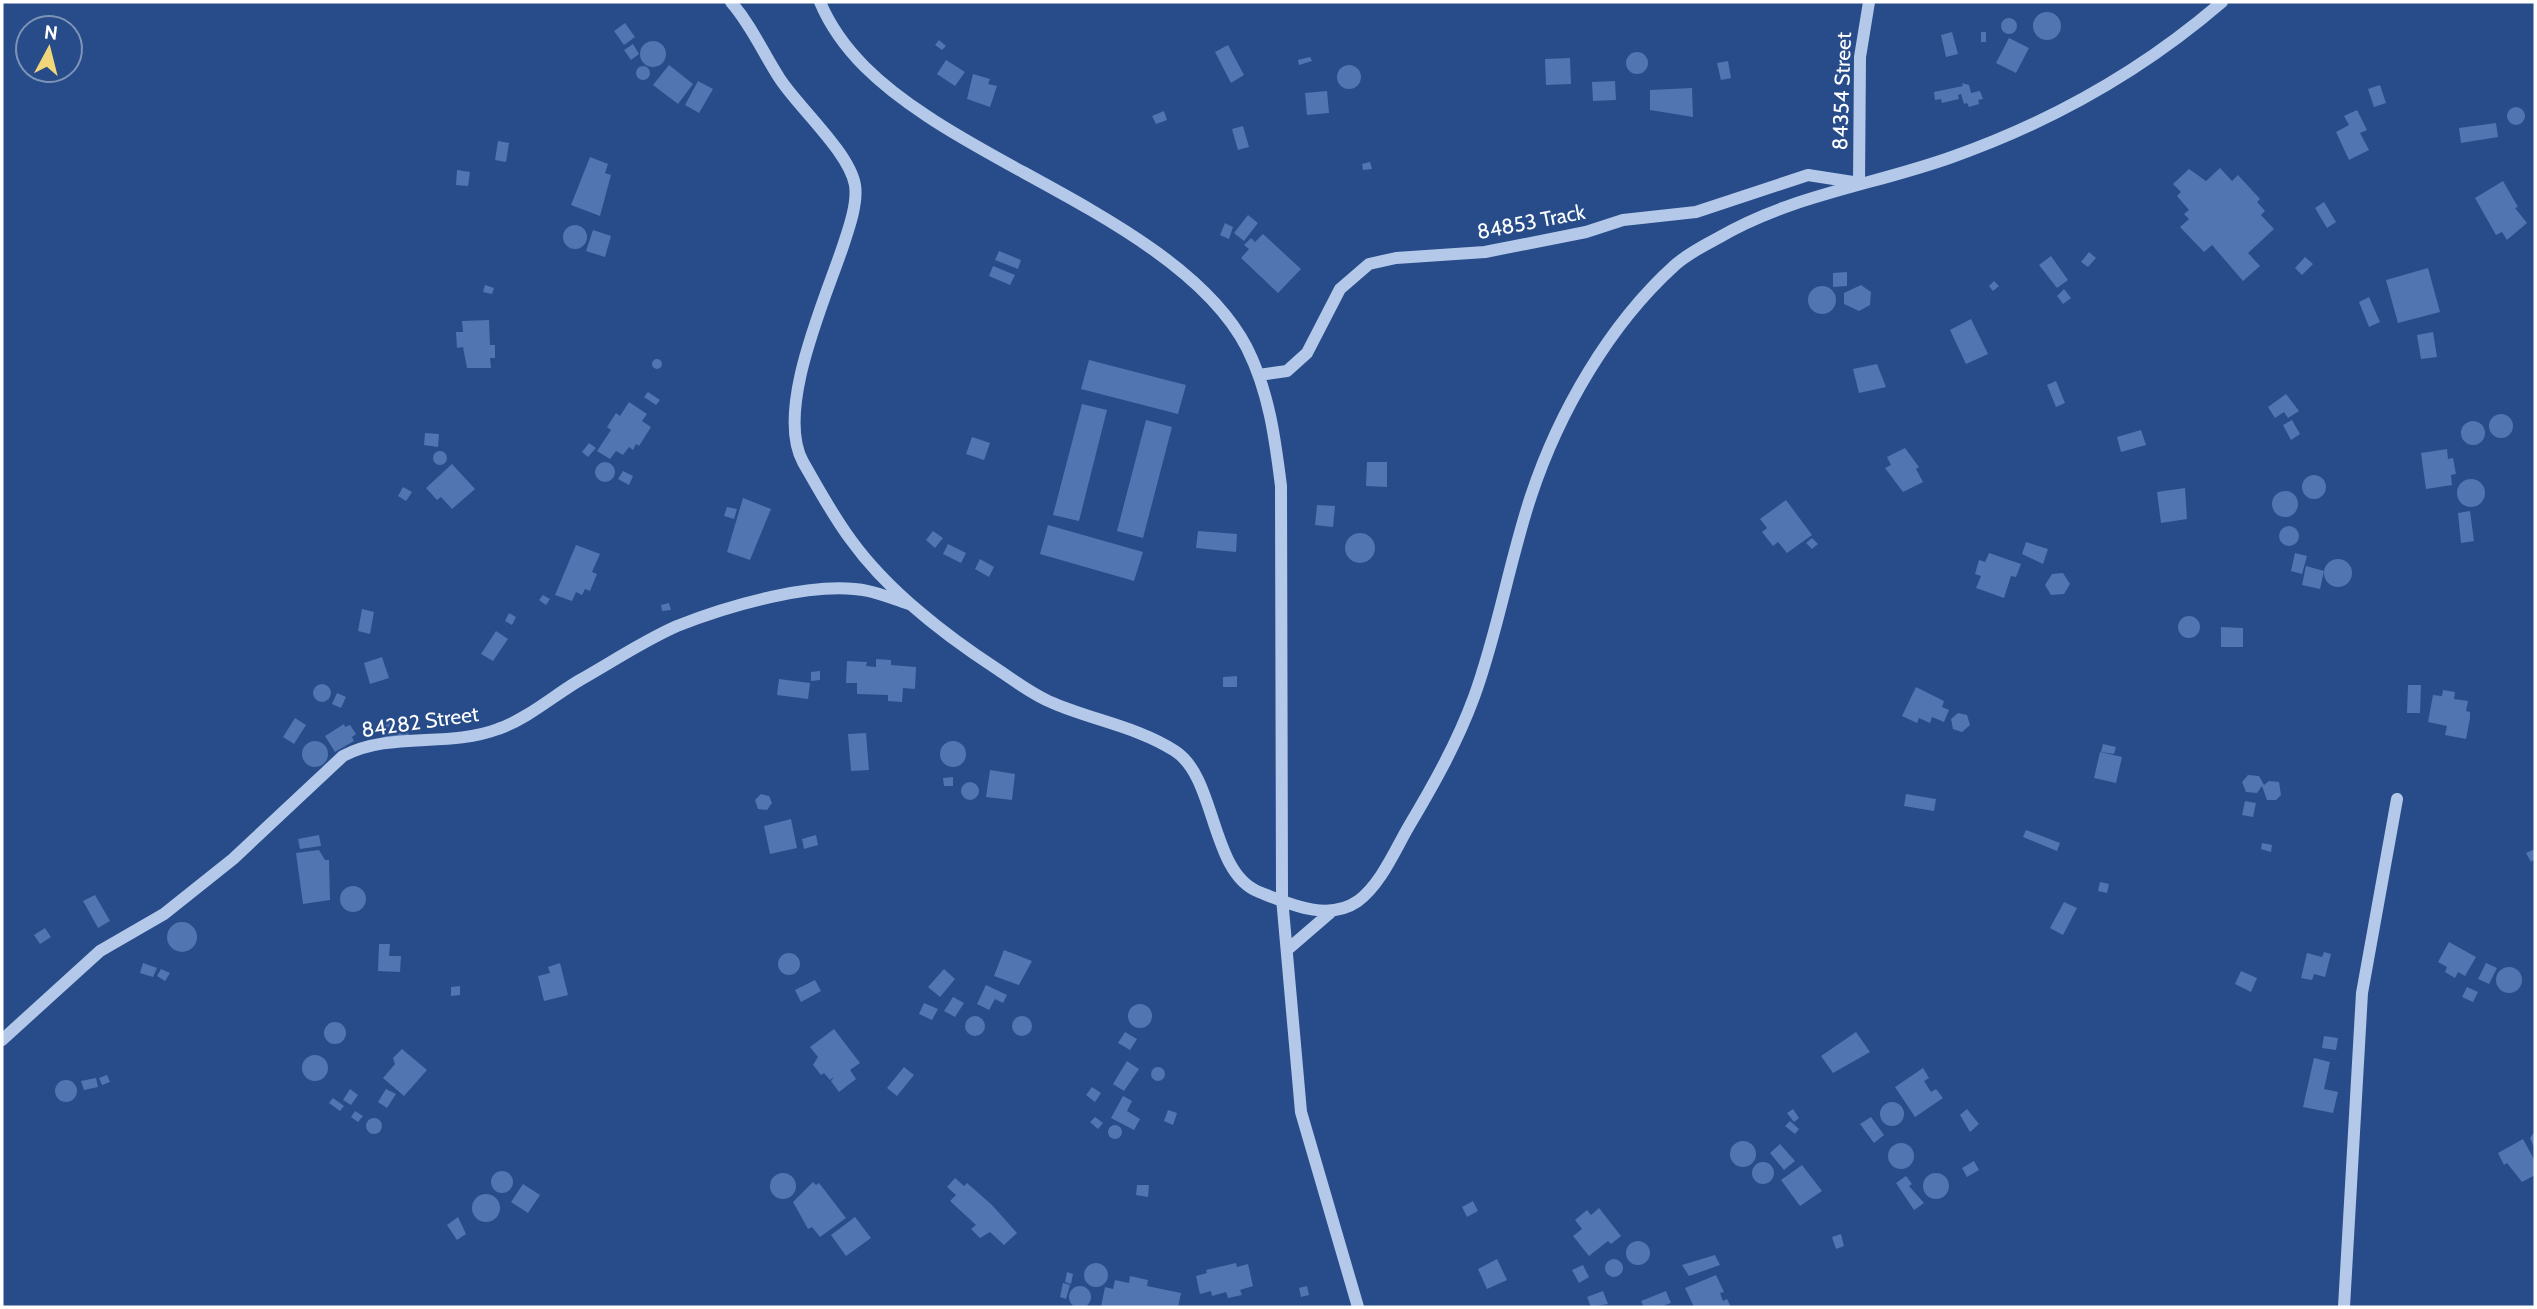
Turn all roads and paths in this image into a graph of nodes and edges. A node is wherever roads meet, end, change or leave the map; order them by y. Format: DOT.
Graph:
graph roads {
  1 [pos="731,2"];
  2 [pos="820,2"];
  3 [pos="1869,2"];
  4 [pos="2222,2"];
  5 [pos="1858,183"];
  6 [pos="1259,375"];
  7 [pos="912,606"];
  8 [pos="2397,799"];
  9 [pos="1282,898"];
  10 [pos="1331,912"];
  11 [pos="1287,950"];
  12 [pos="2,1040"];
  13 [pos="1358,1307"];
  14 [pos="2344,1307"];
  1 -- 7 [label="street"];
  2 -- 6 [label="street"];
  3 -- 5 [label="street, 84354 Street"];
  4 -- 5 [label="street"];
  5 -- 6 [label="street, 84853 Track"];
  5 -- 10 [label="street"];
  6 -- 9 [label="street"];
  7 -- 9 [label="street"];
  7 -- 12 [label="street, 84282 Street"];
  8 -- 14 [label="street"];
  9 -- 10 [label="street"];
  9 -- 11 [label="street"];
  10 -- 11 [label="street"];
  11 -- 13 [label="street"];
}
